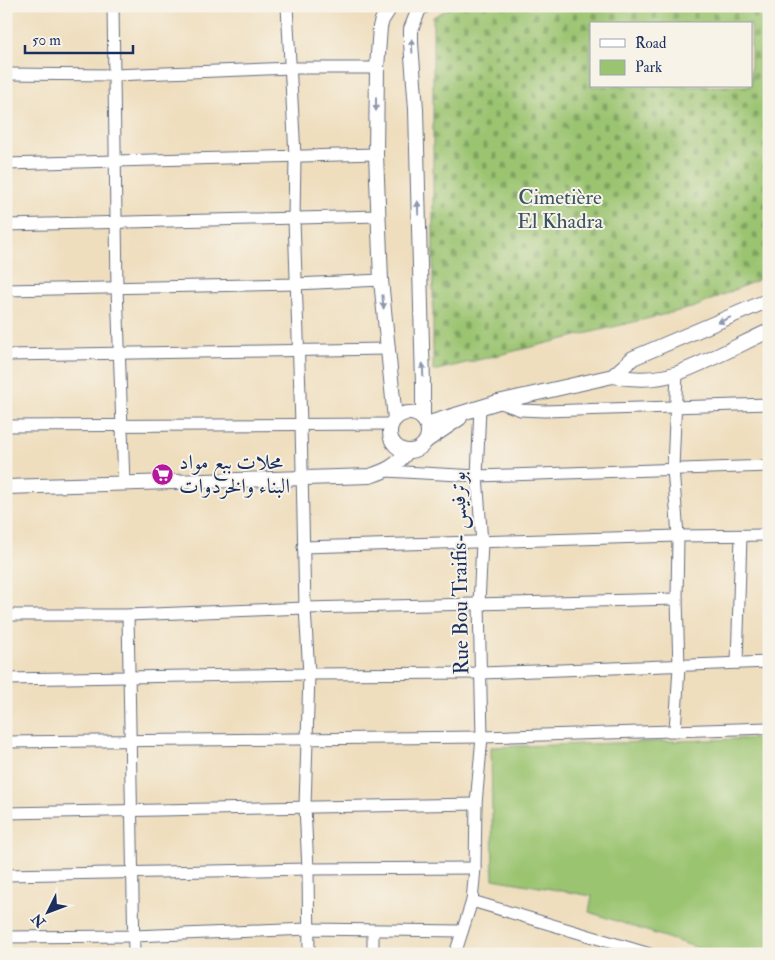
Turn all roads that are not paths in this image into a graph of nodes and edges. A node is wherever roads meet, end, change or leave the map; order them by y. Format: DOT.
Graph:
graph roads {
  1 [pos="113,6"];
  2 [pos="287,6"];
  3 [pos="391,6"];
  4 [pos="418,7"];
  5 [pos="291,68"];
  6 [pos="377,68"];
  7 [pos="6,74"];
  8 [pos="114,75"];
  9 [pos="376,154"];
  10 [pos="295,156"];
  11 [pos="116,161"];
  12 [pos="6,164"];
  13 [pos="379,216"];
  14 [pos="294,218"];
  15 [pos="117,222"];
  16 [pos="6,225"];
  17 [pos="381,280"];
  18 [pos="296,284"];
  19 [pos="116,288"];
  20 [pos="6,290"];
  21 [pos="769,300"];
  22 [pos="769,331"];
  23 [pos="387,349"];
  24 [pos="298,350"];
  25 [pos="119,353"];
  26 [pos="6,355"];
  27 [pos="676,373"];
  28 [pos="613,376"];
  29 [pos="498,402"];
  30 [pos="769,404"];
  31 [pos="676,406"];
  32 [pos="475,410"];
  33 [pos="393,422"];
  34 [pos="424,422"];
  35 [pos="301,424"];
  36 [pos="121,425"];
  37 [pos="6,426"];
  38 [pos="426,441"];
  39 [pos="408,451"];
  40 [pos="769,466"];
  41 [pos="673,468"];
  42 [pos="386,471"];
  43 [pos="477,476"];
  44 [pos="302,479"];
  45 [pos="124,484"];
  46 [pos="6,487"];
  47 [pos="769,535"];
  48 [pos="678,536"];
  49 [pos="741,536"];
  50 [pos="482,542"];
  51 [pos="304,547"];
  52 [pos="676,599"];
  53 [pos="479,604"];
  54 [pos="305,608"];
  55 [pos="6,615"];
  56 [pos="128,615"];
  57 [pos="769,662"];
  58 [pos="737,663"];
  59 [pos="679,667"];
  60 [pos="481,673"];
  61 [pos="309,674"];
  62 [pos="129,677"];
  63 [pos="6,679"];
  64 [pos="769,728"];
  65 [pos="675,731"];
  66 [pos="482,737"];
  67 [pos="307,739"];
  68 [pos="6,742"];
  69 [pos="130,742"];
  70 [pos="476,804"];
  71 [pos="305,807"];
  72 [pos="131,810"];
  73 [pos="6,813"];
  74 [pos="475,868"];
  75 [pos="308,869"];
  76 [pos="133,873"];
  77 [pos="6,875"];
  78 [pos="472,901"];
  79 [pos="308,929"];
  80 [pos="373,931"];
  81 [pos="462,931"];
  82 [pos="134,936"];
  83 [pos="6,937"];
  84 [pos="134,954"];
  85 [pos="309,954"];
  86 [pos="373,954"];
  87 [pos="455,954"];
  88 [pos="650,954"];
  1 -- 8 [label="street"];
  2 -- 5 [label="street"];
  3 -- 6 [label="street"];
  34 -- 4 [label="street, one-way"];
  5 -- 6 [label="street"];
  5 -- 8 [label="street"];
  5 -- 10 [label="street"];
  6 -- 9 [label="street, one-way"];
  7 -- 8 [label="street"];
  8 -- 11 [label="street"];
  9 -- 10 [label="street"];
  9 -- 13 [label="street"];
  10 -- 11 [label="street"];
  10 -- 14 [label="street"];
  11 -- 12 [label="street"];
  11 -- 15 [label="street"];
  13 -- 14 [label="street"];
  13 -- 17 [label="street"];
  14 -- 15 [label="street"];
  14 -- 18 [label="street"];
  15 -- 16 [label="street"];
  15 -- 19 [label="street"];
  17 -- 18 [label="street"];
  17 -- 23 [label="street, one-way"];
  18 -- 19 [label="street"];
  18 -- 24 [label="street"];
  19 -- 20 [label="street"];
  19 -- 25 [label="street"];
  21 -- 28 [label="street, one-way"];
  22 -- 27 [label="street"];
  23 -- 24 [label="street"];
  23 -- 33 [label="street"];
  24 -- 25 [label="street"];
  24 -- 35 [label="street"];
  25 -- 26 [label="street"];
  25 -- 36 [label="street"];
  27 -- 28 [label="street"];
  27 -- 31 [label="street"];
  28 -- 29 [label="street"];
  29 -- 31 [label="street"];
  29 -- 32 [label="street"];
  30 -- 31 [label="street"];
  31 -- 41 [label="street"];
  32 -- 34 [label="street"];
  32 -- 38 [label="street"];
  32 -- 43 [label="street, Rue Bou Traifis- بوترفيس"];
  33 -- 34 [label="street"];
  33 -- 35 [label="street"];
  33 -- 39 [label="street"];
  34 -- 38 [label="street"];
  35 -- 36 [label="street"];
  35 -- 44 [label="street"];
  36 -- 37 [label="street"];
  36 -- 45 [label="street"];
  38 -- 39 [label="street"];
  39 -- 42 [label="street"];
  40 -- 41 [label="street"];
  41 -- 43 [label="street"];
  41 -- 48 [label="street"];
  42 -- 43 [label="street"];
  42 -- 44 [label="street"];
  43 -- 50 [label="street, Rue Bou Traifis- بوترفيس"];
  44 -- 45 [label="street"];
  44 -- 51 [label="street"];
  45 -- 46 [label="street"];
  47 -- 49 [label="street"];
  48 -- 49 [label="street"];
  48 -- 50 [label="street"];
  48 -- 52 [label="street"];
  49 -- 58 [label="street"];
  50 -- 51 [label="street"];
  50 -- 53 [label="street, Rue Bou Traifis- بوترفيس"];
  51 -- 54 [label="street"];
  52 -- 53 [label="street"];
  52 -- 59 [label="street"];
  53 -- 54 [label="street"];
  53 -- 60 [label="street, Rue Bou Traifis- بوترفيس"];
  54 -- 56 [label="street"];
  54 -- 61 [label="street"];
  55 -- 56 [label="street"];
  56 -- 62 [label="street"];
  57 -- 58 [label="street"];
  58 -- 59 [label="street"];
  59 -- 60 [label="street"];
  59 -- 65 [label="street"];
  60 -- 61 [label="street"];
  60 -- 66 [label="street, Rue Bou Traifis- بوترفيس"];
  61 -- 62 [label="street"];
  61 -- 67 [label="street"];
  62 -- 63 [label="street"];
  62 -- 69 [label="street"];
  64 -- 65 [label="street"];
  65 -- 66 [label="street"];
  66 -- 67 [label="street"];
  66 -- 70 [label="street, Rue Bou Traifis- بوترفيس"];
  67 -- 69 [label="street"];
  67 -- 71 [label="street"];
  68 -- 69 [label="street"];
  69 -- 72 [label="street"];
  70 -- 71 [label="street"];
  70 -- 74 [label="street, Rue Bou Traifis- بوترفيس"];
  71 -- 72 [label="street"];
  71 -- 75 [label="street"];
  72 -- 73 [label="street"];
  72 -- 76 [label="street"];
  74 -- 75 [label="street"];
  74 -- 78 [label="street, Rue Bou Traifis- بوترفيس"];
  75 -- 76 [label="street"];
  75 -- 79 [label="street"];
  76 -- 77 [label="street"];
  76 -- 82 [label="street"];
  78 -- 81 [label="street, Rue Bou Traifis- بوترفيس"];
  78 -- 88 [label="street"];
  79 -- 80 [label="street"];
  79 -- 82 [label="street"];
  79 -- 85 [label="street"];
  80 -- 81 [label="street"];
  80 -- 86 [label="street"];
  81 -- 87 [label="street, Rue Bou Traifis- بوترفيس"];
  82 -- 83 [label="street"];
  82 -- 84 [label="street"];
}
